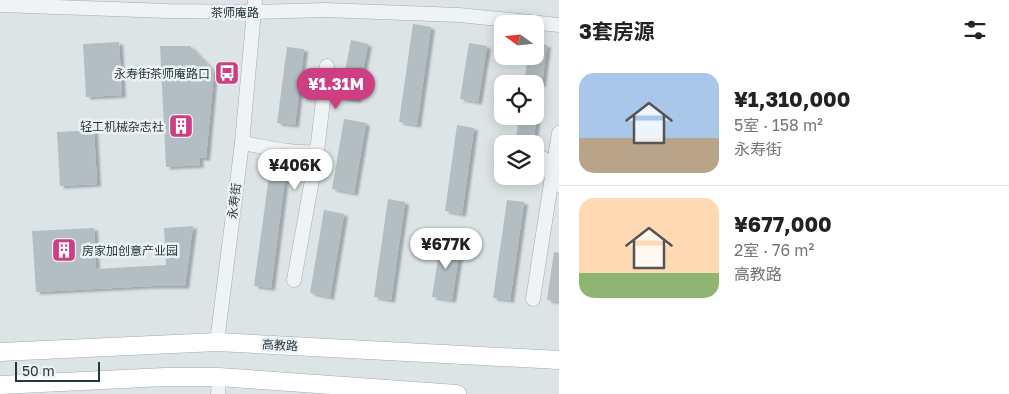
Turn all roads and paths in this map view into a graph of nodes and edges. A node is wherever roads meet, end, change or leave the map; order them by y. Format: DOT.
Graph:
graph roads {
  1 [pos="0,5"];
  2 [pos="254,6"];
  3 [pos="559,25"];
  4 [pos="327,66"];
  5 [pos="559,133"];
  6 [pos="242,143"];
  7 [pos="274,148"];
  8 [pos="317,152"];
  9 [pos="544,160"];
  10 [pos="305,165"];
  11 [pos="555,184"];
  12 [pos="294,280"];
  13 [pos="533,299"];
  14 [pos="217,342"];
  15 [pos="0,352"];
  16 [pos="559,360"];
  17 [pos="0,386"];
  18 [pos="219,386"];
  19 [pos="457,394"];
  1 -- 2 [label="street, 茶师庵路"];
  2 -- 3 [label="street, 茶师庵路"];
  2 -- 6 [label="street, 永寿街"];
  4 -- 8 [label="street"];
  5 -- 11 [label="street"];
  6 -- 7 [label="street"];
  6 -- 14 [label="street, 永寿街"];
  7 -- 8 [label="street"];
  7 -- 10 [label="street"];
  8 -- 12 [label="street"];
  9 -- 11 [label="street"];
  11 -- 13 [label="street"];
  14 -- 15 [label="main road, 高教路"];
  14 -- 16 [label="main road, 高教路"];
  17 -- 18 [label="main road"];
  18 -- 19 [label="main road"];
}
